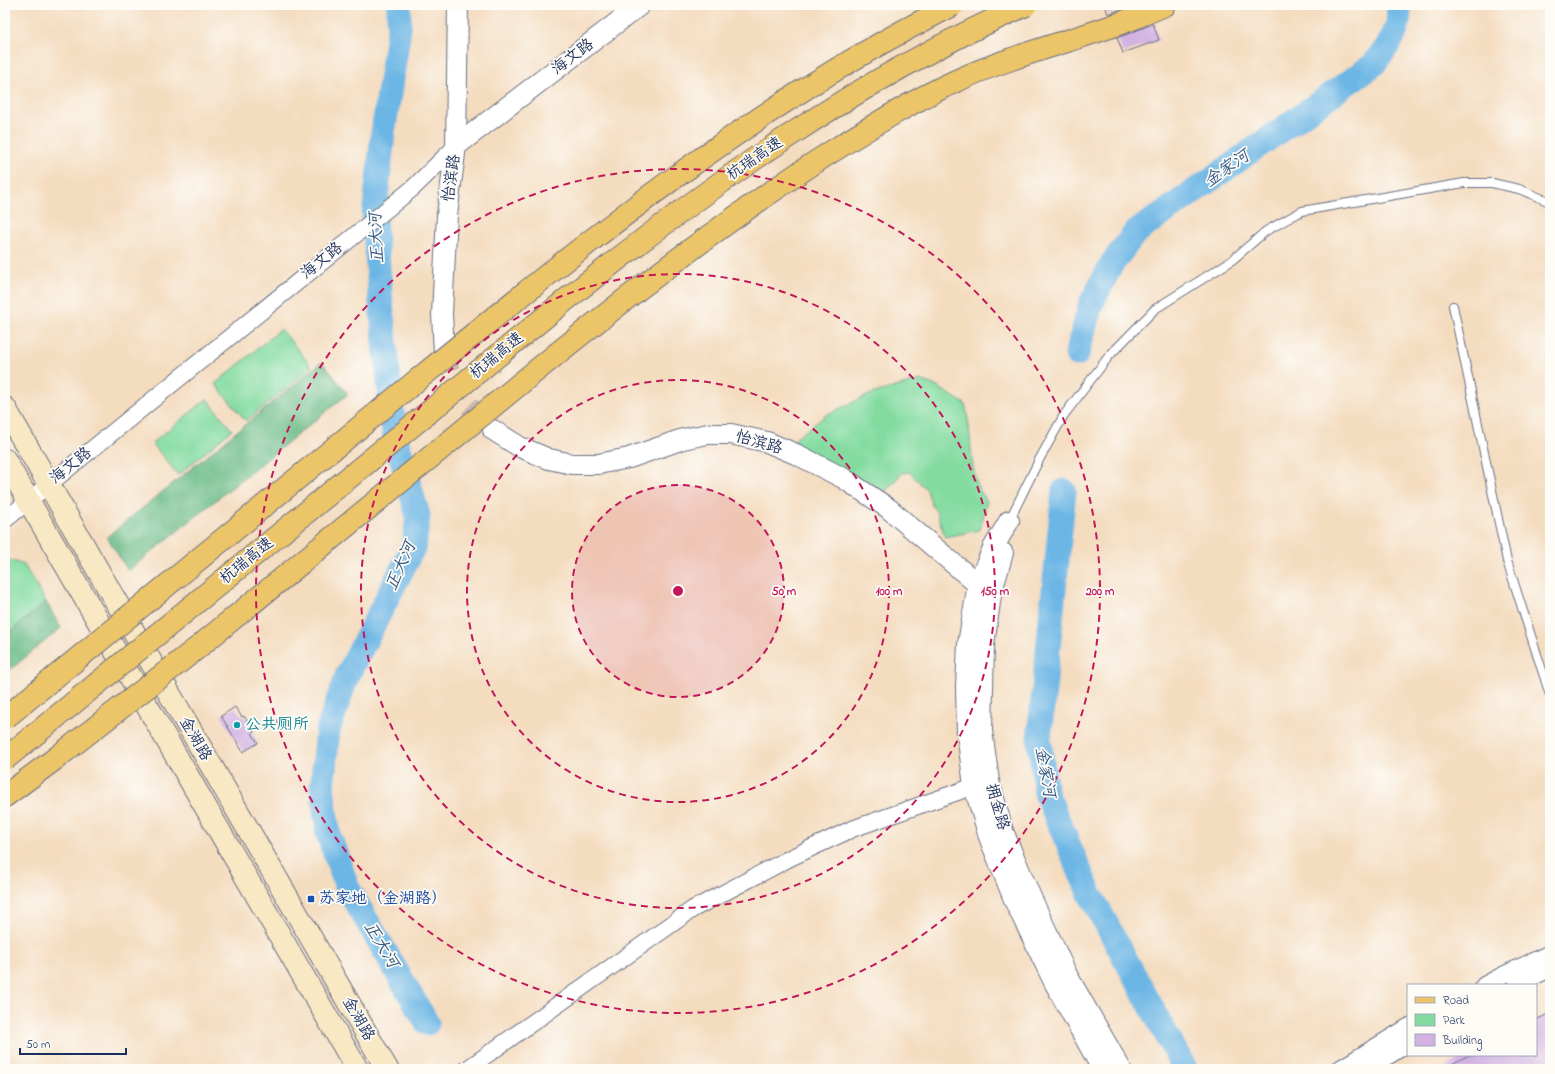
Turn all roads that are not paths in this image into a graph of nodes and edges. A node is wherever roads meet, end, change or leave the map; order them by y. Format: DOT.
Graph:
graph roads {
  1 [pos="458,5"];
  2 [pos="640,5"];
  3 [pos="953,5"];
  4 [pos="1026,5"];
  5 [pos="1165,5"];
  6 [pos="456,146"];
  7 [pos="1550,202"];
  8 [pos="1453,306"];
  9 [pos="444,352"];
  10 [pos="5,408"];
  11 [pos="493,430"];
  12 [pos="5,460"];
  13 [pos="48,485"];
  14 [pos="28,501"];
  15 [pos="5,520"];
  16 [pos="1009,522"];
  17 [pos="985,589"];
  18 [pos="1550,696"];
  19 [pos="5,718"];
  20 [pos="5,759"];
  21 [pos="982,784"];
  22 [pos="5,796"];
  23 [pos="1550,953"];
  24 [pos="1550,969"];
  25 [pos="1486,984"];
  26 [pos="1518,984"];
  27 [pos="1407,1028"];
  28 [pos="1407,1045"];
  29 [pos="357,1069"];
  30 [pos="387,1069"];
  31 [pos="468,1069"];
  32 [pos="1102,1069"];
  33 [pos="1120,1069"];
  34 [pos="1339,1069"];
  35 [pos="1367,1069"];
  1 -- 6 [label="street, 怡滨路"];
  2 -- 6 [label="street, 海文路"];
  3 -- 19 [label="main road, 杭瑞高速, bridge"];
  4 -- 20 [label="main road, 杭瑞高速, bridge"];
  5 -- 22 [label="main road, bridge"];
  6 -- 9 [label="street, 怡滨路"];
  6 -- 13 [label="street, 海文路"];
  7 -- 16 [label="lane"];
  8 -- 18 [label="lane"];
  10 -- 13 [label="main road, 金湖路"];
  11 -- 17 [label="street, 怡滨路"];
  12 -- 14 [label="main road, 金湖路"];
  13 -- 14 [label="street, 海文路"];
  13 -- 30 [label="main road, 金湖路"];
  14 -- 15 [label="street, 海文路"];
  14 -- 29 [label="main road, 金湖路"];
  16 -- 17 [label="street"];
  17 -- 21 [label="street"];
  21 -- 31 [label="street"];
  21 -- 32 [label="street"];
  21 -- 33 [label="street, 拥金路"];
  23 -- 25 [label="street"];
  24 -- 26 [label="street"];
  27 -- 34 [label="street"];
  28 -- 35 [label="street"];
}
